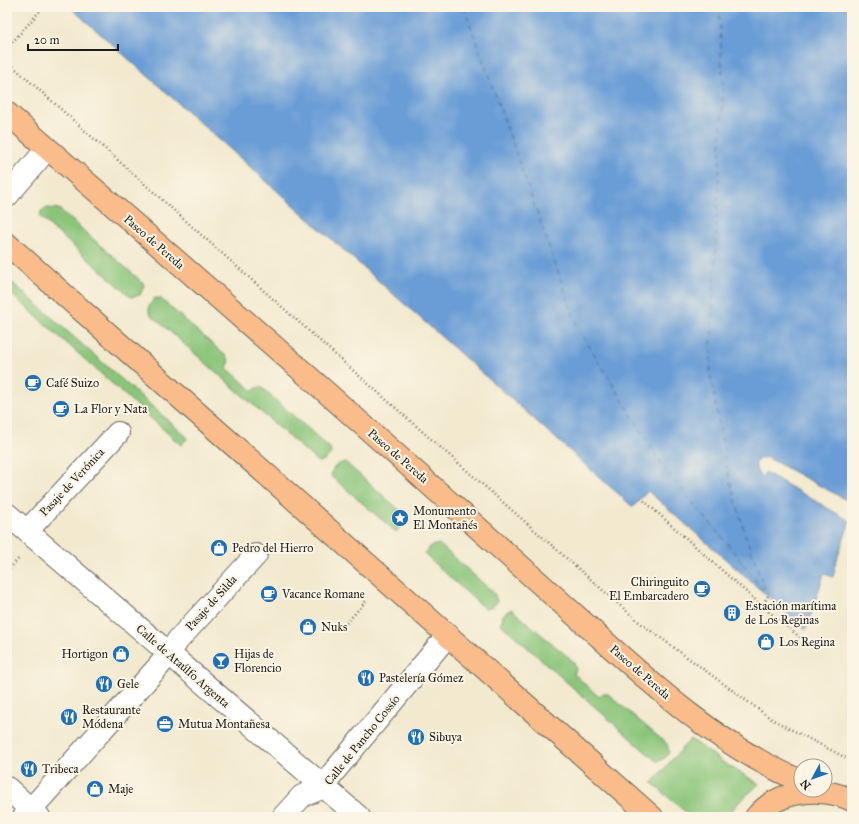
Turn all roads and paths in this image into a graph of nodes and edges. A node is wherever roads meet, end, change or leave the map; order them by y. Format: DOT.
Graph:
graph roads {
  1 [pos="40,11"];
  2 [pos="7,48"];
  3 [pos="7,61"];
  4 [pos="7,113"];
  5 [pos="48,148"];
  6 [pos="7,196"];
  7 [pos="7,244"];
  8 [pos="118,432"];
  9 [pos="641,498"];
  10 [pos="7,514"];
  11 [pos="27,532"];
  12 [pos="256,555"];
  13 [pos="768,596"];
  14 [pos="369,598"];
  15 [pos="762,606"];
  16 [pos="341,629"];
  17 [pos="448,635"];
  18 [pos="814,649"];
  19 [pos="169,654"];
  20 [pos="852,761"];
  21 [pos="793,777"];
  22 [pos="324,787"];
  23 [pos="7,788"];
  24 [pos="833,793"];
  25 [pos="793,795"];
  26 [pos="852,800"];
  27 [pos="31,814"];
  28 [pos="283,817"];
  29 [pos="359,817"];
  30 [pos="652,817"];
  31 [pos="756,817"];
  1 -- 2 [label="path"];
  3 -- 20 [label="path"];
  4 -- 5 [label="main road, Paseo de Pereda"];
  5 -- 6 [label="street"];
  5 -- 21 [label="main road, Paseo de Pereda"];
  7 -- 17 [label="main road"];
  8 -- 11 [label="street, Pasaje de Verónica"];
  9 -- 15 [label="path"];
  10 -- 11 [label="street, Calle de Ataúlfo Argenta"];
  11 -- 19 [label="street, Calle de Ataúlfo Argenta"];
  12 -- 19 [label="street, Pasaje de Silda"];
  13 -- 15 [label="path"];
  14 -- 16 [label="path"];
  15 -- 18 [label="path"];
  17 -- 22 [label="street, Calle de Pancho Cossío"];
  17 -- 30 [label="main road"];
  19 -- 22 [label="street, Calle de Ataúlfo Argenta"];
  19 -- 27 [label="street, Pasaje de Silda"];
  22 -- 28 [label="street, Calle de Pancho Cossío"];
  22 -- 29 [label="street, Calle de Ataúlfo Argenta"];
  23 -- 27 [label="street"];
  24 -- 26 [label="main road"];
  25 -- 31 [label="main road"];
}
